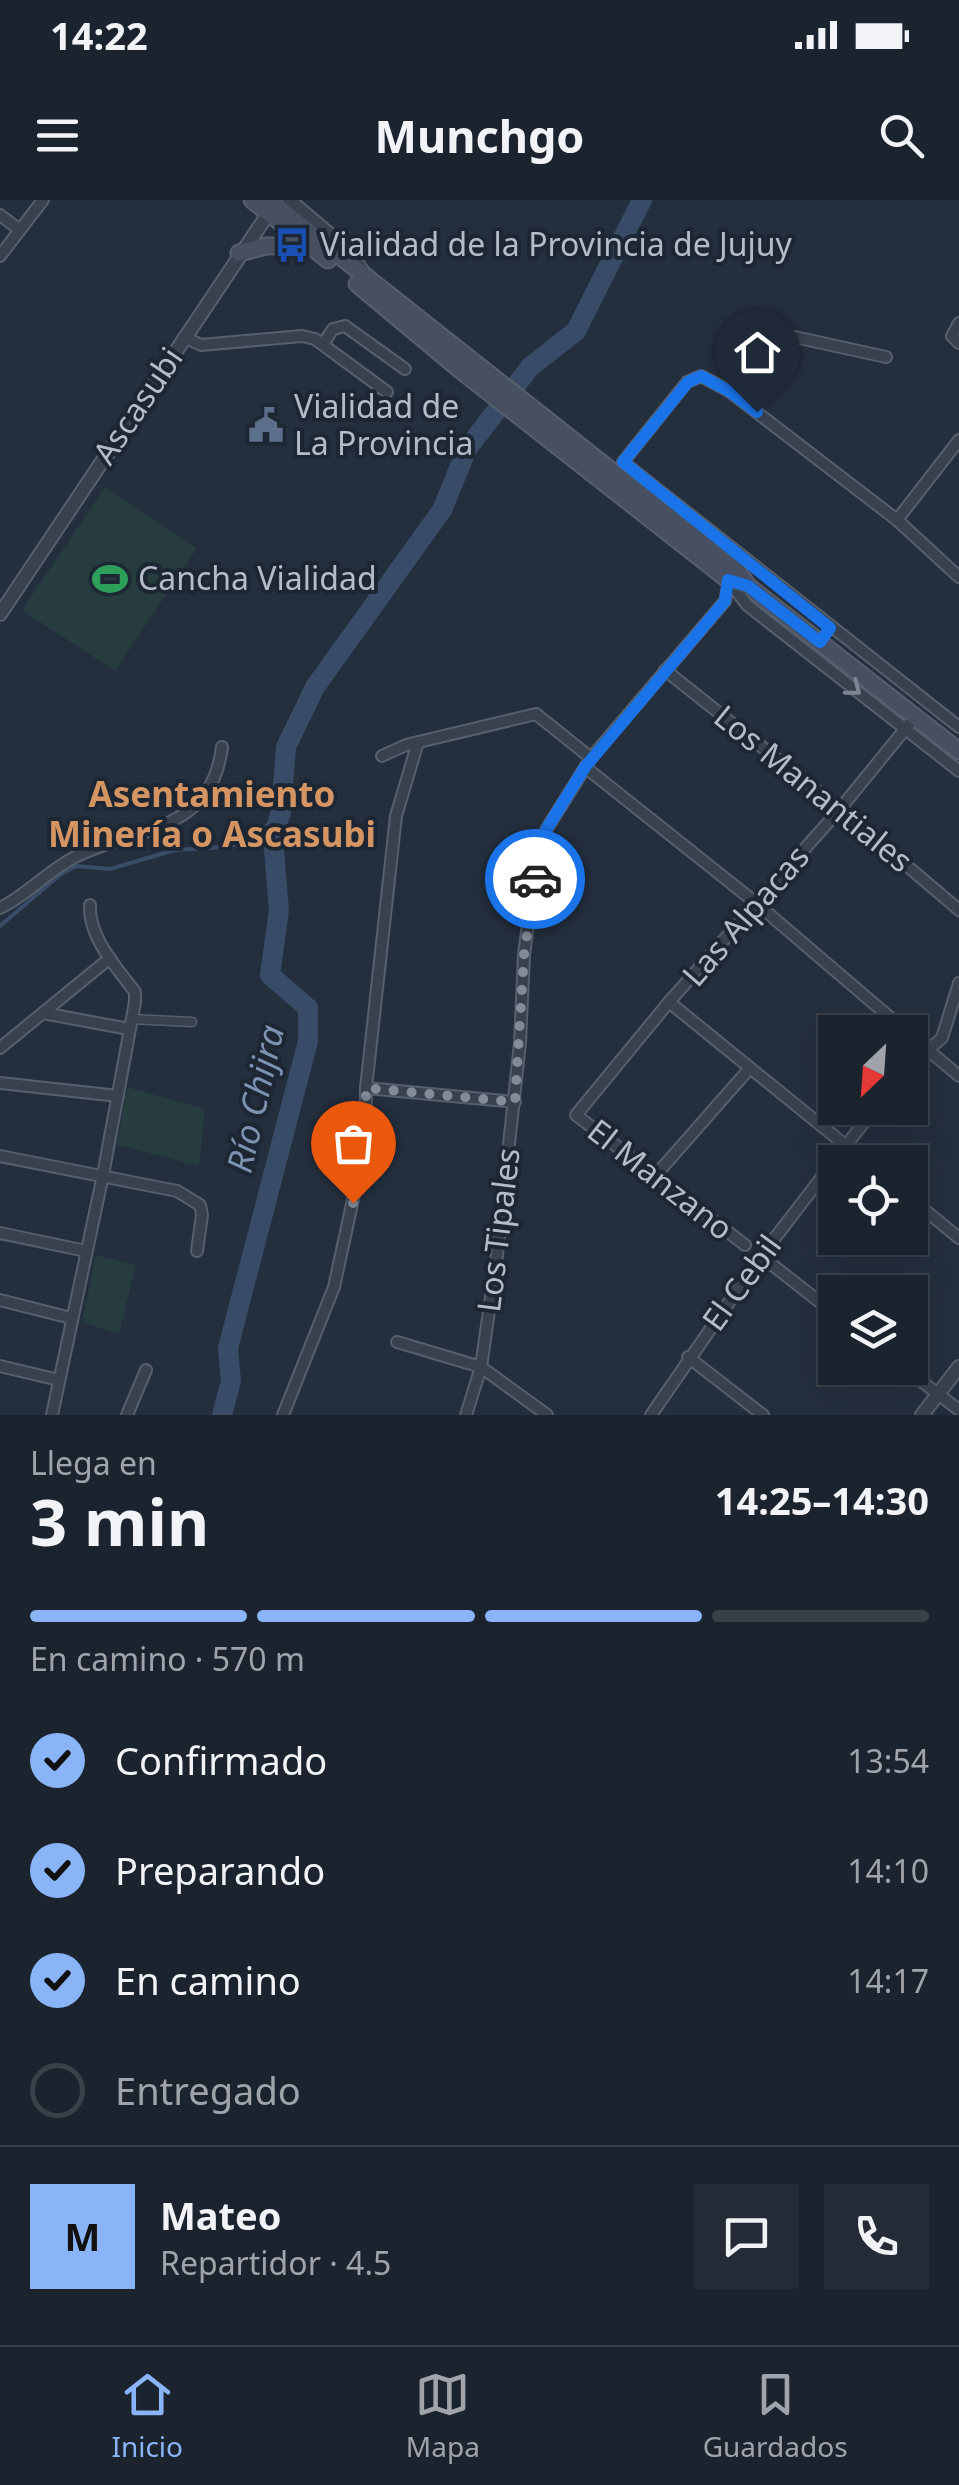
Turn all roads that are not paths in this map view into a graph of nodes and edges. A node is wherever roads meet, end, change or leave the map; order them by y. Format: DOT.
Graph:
graph roads {
  1 [pos="43,200"];
  2 [pos="252,200"];
  3 [pos="276,203"];
  4 [pos="0,215"];
  5 [pos="20,230"];
  6 [pos="310,246"];
  7 [pos="239,253"];
  8 [pos="0,256"];
  9 [pos="956,326"];
  10 [pos="184,337"];
  11 [pos="959,343"];
  12 [pos="323,344"];
  13 [pos="886,357"];
  14 [pos="463,364"];
  15 [pos="405,369"];
  16 [pos="729,391"];
  17 [pos="387,392"];
  18 [pos="959,440"];
  19 [pos="613,472"];
  20 [pos="897,520"];
  21 [pos="732,575"];
  22 [pos="959,577"];
  23 [pos="0,614"];
  24 [pos="830,628"];
  25 [pos="820,642"];
  26 [pos="665,670"];
  27 [pos="910,723"];
  28 [pos="959,726"];
  29 [pos="418,742"];
  30 [pos="222,747"];
  31 [pos="959,751"];
  32 [pos="382,756"];
  33 [pos="588,762"];
  34 [pos="959,772"];
  35 [pos="840,809"];
  36 [pos="756,903"];
  37 [pos="90,905"];
  38 [pos="0,908"];
  39 [pos="959,910"];
  40 [pos="110,958"];
  41 [pos="959,983"];
  42 [pos="669,1002"];
  43 [pos="43,1013"];
  44 [pos="886,1015"];
  45 [pos="192,1022"];
  46 [pos="130,1024"];
  47 [pos="0,1048"];
  48 [pos="928,1050"];
  49 [pos="750,1068"];
  50 [pos="959,1076"];
  51 [pos="0,1083"];
  52 [pos="366,1088"];
  53 [pos="118,1096"];
  54 [pos="515,1102"];
  55 [pos="576,1114"];
  56 [pos="862,1125"];
  57 [pos="844,1145"];
  58 [pos="846,1145"];
  59 [pos="0,1156"];
  60 [pos="103,1175"];
  61 [pos="656,1176"];
  62 [pos="818,1181"];
  63 [pos="928,1213"];
  64 [pos="0,1233"];
  65 [pos="959,1238"];
  66 [pos="745,1245"];
  67 [pos="197,1251"];
  68 [pos="86,1252"];
  69 [pos="761,1256"];
  70 [pos="0,1300"];
  71 [pos="818,1301"];
  72 [pos="71,1318"];
  73 [pos="396,1342"];
  74 [pos="688,1356"];
  75 [pos="0,1366"];
  76 [pos="481,1367"];
  77 [pos="959,1367"];
  78 [pos="146,1370"];
  79 [pos="59,1380"];
  80 [pos="926,1385"];
  81 [pos="938,1394"];
  82 [pos="959,1410"];
  83 [pos="52,1415"];
  84 [pos="128,1415"];
  85 [pos="283,1415"];
  86 [pos="466,1415"];
  87 [pos="546,1415"];
  88 [pos="651,1415"];
  89 [pos="763,1415"];
  90 [pos="922,1415"];
  1 -- 5 [label="street"];
  2 -- 3 [label="main road"];
  3 -- 6 [label="main road"];
  3 -- 7 [label="street, Ascasubi"];
  3 -- 14 [label="main road"];
  4 -- 5 [label="street"];
  5 -- 8 [label="street"];
  6 -- 7 [label="main road"];
  6 -- 14 [label="main road"];
  7 -- 10 [label="street, Ascasubi"];
  9 -- 11 [label="street"];
  10 -- 12 [label="street"];
  10 -- 23 [label="street, Ascasubi"];
  12 -- 15 [label="street"];
  12 -- 17 [label="street"];
  13 -- 16 [label="street"];
  14 -- 19 [label="main road"];
  16 -- 19 [label="street"];
  16 -- 20 [label="street"];
  18 -- 20 [label="street"];
  19 -- 21 [label="main road"];
  19 -- 24 [label="street"];
  20 -- 22 [label="street"];
  21 -- 25 [label="main road"];
  21 -- 26 [label="street, Los Tipales"];
  21 -- 27 [label="street, one-way"];
  24 -- 25 [label="street"];
  24 -- 28 [label="street"];
  25 -- 27 [label="main road"];
  26 -- 33 [label="street, Los Tipales"];
  26 -- 35 [label="street, Los Manantiales"];
  27 -- 31 [label="main road"];
  27 -- 34 [label="street"];
  27 -- 35 [label="street, Las Alpacas"];
  29 -- 32 [label="street"];
  29 -- 33 [label="street"];
  29 -- 52 [label="street"];
  30 -- 38 [label="street"];
  33 -- 36 [label="street"];
  33 -- 54 [label="street, Los Tipales"];
  35 -- 36 [label="street, Las Alpacas"];
  35 -- 39 [label="street, Los Manantiales"];
  36 -- 42 [label="street, Las Alpacas"];
  36 -- 44 [label="street"];
  37 -- 40 [label="street"];
  40 -- 43 [label="street"];
  40 -- 46 [label="street"];
  41 -- 48 [label="street"];
  42 -- 49 [label="street"];
  42 -- 55 [label="street, Las Alpacas"];
  43 -- 46 [label="street"];
  43 -- 47 [label="street"];
  45 -- 46 [label="street"];
  46 -- 53 [label="street"];
  48 -- 50 [label="street"];
  49 -- 57 [label="street"];
  49 -- 61 [label="street"];
  51 -- 53 [label="street"];
  52 -- 54 [label="street"];
  52 -- 85 [label="street"];
  53 -- 60 [label="street"];
  54 -- 76 [label="street, Los Tipales"];
  55 -- 61 [label="street, El Manzano"];
  56 -- 58 [label="street, El Cebil"];
  59 -- 60 [label="street"];
  60 -- 67 [label="street"];
  60 -- 68 [label="street"];
  61 -- 66 [label="street, El Manzano"];
  62 -- 69 [label="street, El Cebil"];
  63 -- 65 [label="street"];
  64 -- 68 [label="street"];
  68 -- 72 [label="street"];
  69 -- 71 [label="street, El Manzano"];
  69 -- 74 [label="street, El Cebil"];
  70 -- 72 [label="street"];
  72 -- 79 [label="street"];
  73 -- 76 [label="street"];
  74 -- 88 [label="street, El Cebil"];
  74 -- 89 [label="street"];
  75 -- 79 [label="street"];
  76 -- 86 [label="street, Los Tipales"];
  76 -- 87 [label="street"];
  77 -- 81 [label="street"];
  78 -- 84 [label="street"];
  79 -- 83 [label="street"];
  80 -- 81 [label="street"];
  81 -- 82 [label="street"];
  81 -- 90 [label="street"];
}
